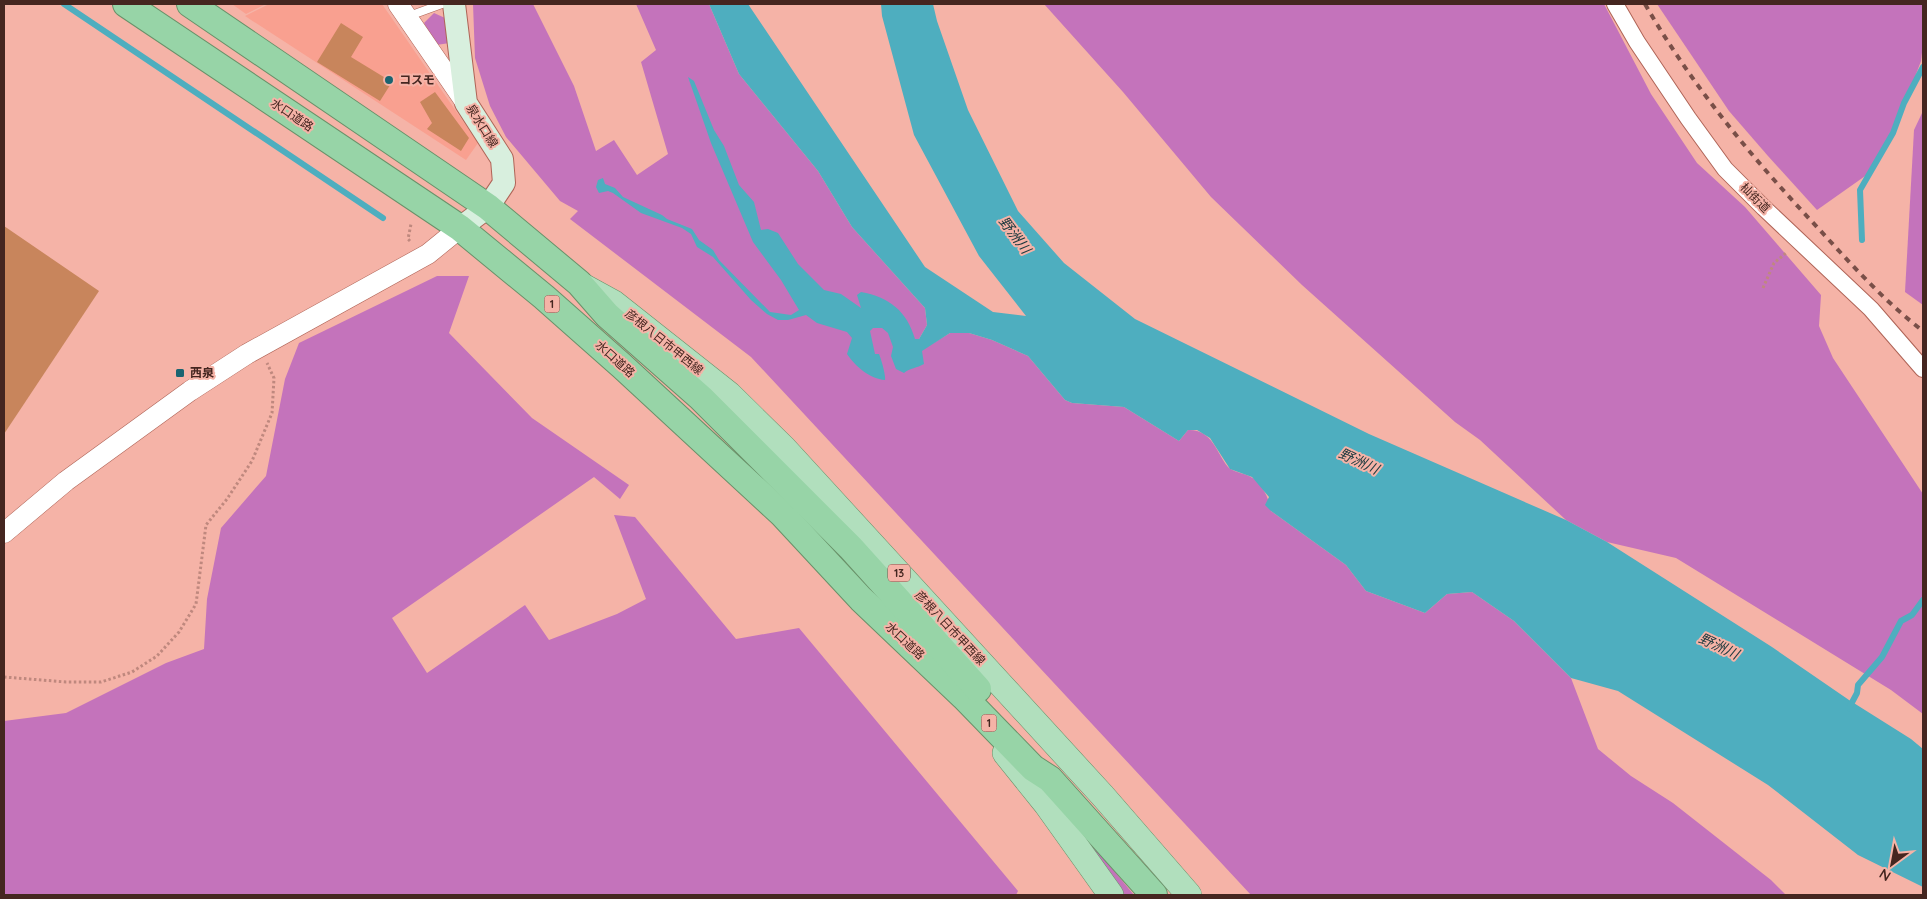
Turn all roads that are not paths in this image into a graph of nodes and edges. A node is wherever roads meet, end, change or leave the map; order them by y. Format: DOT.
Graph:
graph roads {
  1 [pos="126,4"];
  2 [pos="190,4"];
  3 [pos="442,4"];
  4 [pos="454,4"];
  5 [pos="1615,4"];
  6 [pos="402,10"];
  7 [pos="466,103"];
  8 [pos="488,207"];
  9 [pos="460,228"];
  10 [pos="579,283"];
  11 [pos="1923,369"];
  12 [pos="4,533"];
  13 [pos="930,665"];
  14 [pos="1050,779"];
  15 [pos="1111,895"];
  16 [pos="1154,895"];
  17 [pos="1189,895"];
  1 -- 9 [label="highway, 水口道路 / 1"];
  2 -- 8 [label="highway, 水口道路 / 1"];
  3 -- 6 [label="lane"];
  4 -- 7 [label="main road, 泉水口線"];
  5 -- 11 [label="street, 杣街道"];
  6 -- 7 [label="street"];
  7 -- 8 [label="main road, 泉水口線"];
  8 -- 9 [label="main road, 泉水口線"];
  8 -- 10 [label="highway, 水口道路 / 1"];
  9 -- 12 [label="street"];
  9 -- 13 [label="highway, 水口道路 / 1"];
  10 -- 14 [label="highway, 水口道路 / 1"];
  10 -- 17 [label="main road, 彦根八日市甲西線 / 13"];
  13 -- 14 [label="highway, 水口道路 / 1"];
  13 -- 15 [label="main road"];
  14 -- 16 [label="highway, 水口道路 / 1"];
}
